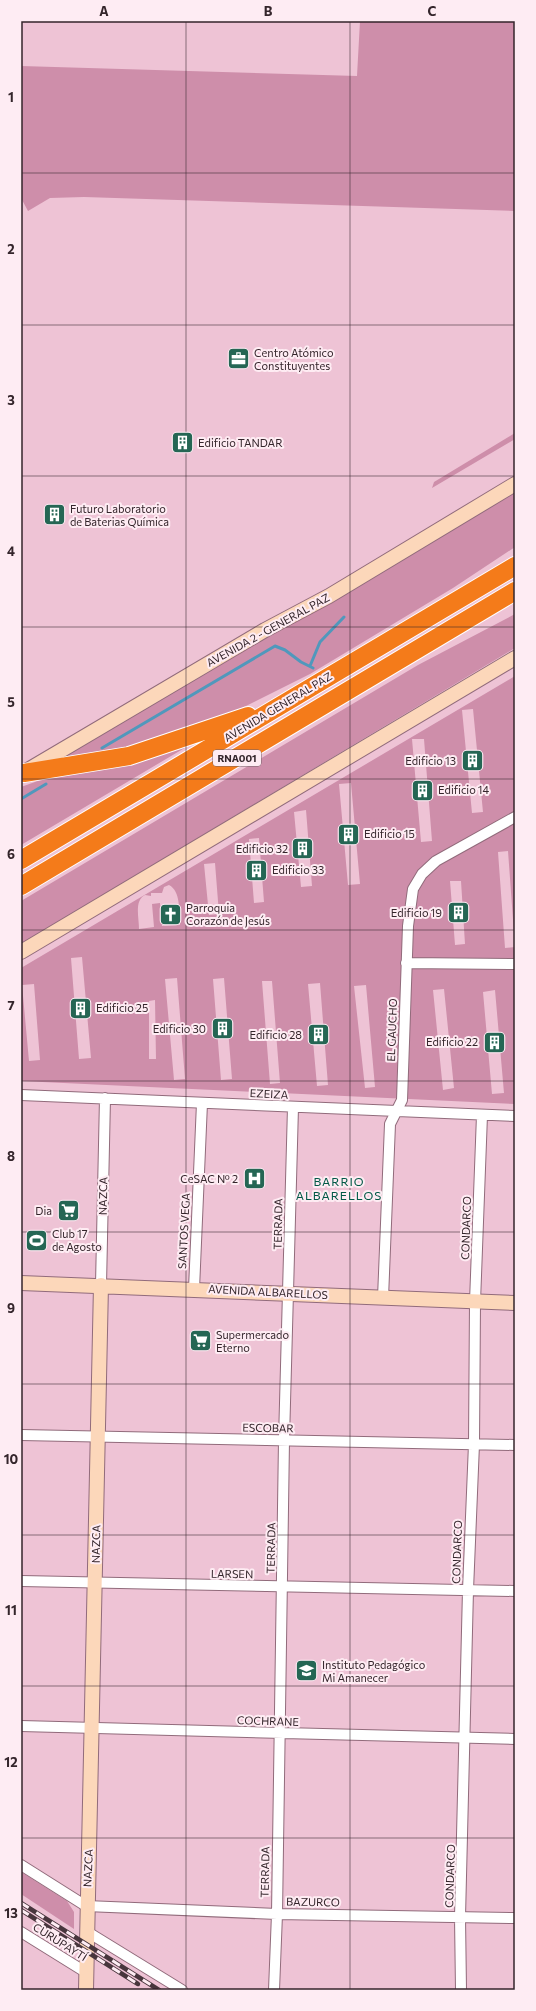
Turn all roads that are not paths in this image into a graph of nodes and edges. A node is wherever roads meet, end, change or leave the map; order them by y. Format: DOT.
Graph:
graph roads {
  1 [pos="515,484"];
  2 [pos="515,566"];
  3 [pos="515,591"];
  4 [pos="515,602"];
  5 [pos="452,630"];
  6 [pos="515,658"];
  7 [pos="288,701"];
  8 [pos="22,774"];
  9 [pos="515,817"];
  10 [pos="21,860"];
  11 [pos="21,886"];
  12 [pos="21,952"];
  13 [pos="406,963"];
  14 [pos="515,964"];
  15 [pos="21,1095"];
  16 [pos="105,1098"];
  17 [pos="202,1103"];
  18 [pos="292,1107"];
  19 [pos="397,1112"];
  20 [pos="482,1115"];
  21 [pos="515,1116"];
  22 [pos="21,1283"];
  23 [pos="100,1285"];
  24 [pos="194,1289"];
  25 [pos="289,1293"];
  26 [pos="383,1298"];
  27 [pos="475,1302"];
  28 [pos="515,1303"];
  29 [pos="21,1435"];
  30 [pos="97,1437"];
  31 [pos="284,1440"];
  32 [pos="474,1444"];
  33 [pos="515,1445"];
  34 [pos="21,1582"];
  35 [pos="95,1583"];
  36 [pos="282,1587"];
  37 [pos="468,1590"];
  38 [pos="515,1591"];
  39 [pos="21,1726"];
  40 [pos="91,1728"];
  41 [pos="279,1733"];
  42 [pos="466,1738"];
  43 [pos="515,1739"];
  44 [pos="21,1864"];
  45 [pos="86,1906"];
  46 [pos="277,1914"];
  47 [pos="460,1917"];
  48 [pos="515,1918"];
  49 [pos="86,1931"];
  50 [pos="21,1932"];
  51 [pos="86,1973"];
  52 [pos="86,1990"];
  53 [pos="182,1990"];
  54 [pos="274,1990"];
  55 [pos="461,1990"];
  1 -- 8 [label="street, AVENIDA 2 - GENERAL PAZ"];
  2 -- 7 [label="highway, AVENIDA GENERAL PAZ / RNA001"];
  3 -- 5 [label="highway, AVENIDA GENERAL PAZ / RNA001"];
  4 -- 5 [label="highway"];
  5 -- 11 [label="highway, AVENIDA GENERAL PAZ / RNA001"];
  6 -- 12 [label="street"];
  7 -- 8 [label="highway"];
  7 -- 10 [label="highway, AVENIDA GENERAL PAZ / RNA001"];
  9 -- 13 [label="street, EL GAUCHO"];
  13 -- 14 [label="street"];
  13 -- 19 [label="street, EL GAUCHO"];
  15 -- 16 [label="street, EZEIZA"];
  16 -- 17 [label="street, EZEIZA"];
  16 -- 23 [label="street, NAZCA"];
  17 -- 18 [label="street, EZEIZA"];
  17 -- 24 [label="street, SANTOS VEGA"];
  18 -- 19 [label="street, EZEIZA"];
  18 -- 25 [label="street, TERRADA"];
  19 -- 20 [label="street, EZEIZA"];
  19 -- 26 [label="street, EL GAUCHO"];
  20 -- 21 [label="street, EZEIZA"];
  20 -- 27 [label="street, CONDARCO"];
  22 -- 23 [label="street, AVENIDA ALBARELLOS"];
  23 -- 24 [label="street, AVENIDA ALBARELLOS"];
  23 -- 30 [label="street, NAZCA"];
  24 -- 25 [label="street, AVENIDA ALBARELLOS"];
  25 -- 26 [label="street, AVENIDA ALBARELLOS"];
  25 -- 31 [label="street, TERRADA"];
  26 -- 27 [label="street, AVENIDA ALBARELLOS"];
  27 -- 28 [label="street, AVENIDA ALBARELLOS"];
  27 -- 32 [label="street, CONDARCO"];
  29 -- 30 [label="street, ESCOBAR"];
  30 -- 31 [label="street, ESCOBAR"];
  30 -- 35 [label="street, NAZCA"];
  31 -- 32 [label="street, ESCOBAR"];
  31 -- 36 [label="street, TERRADA"];
  32 -- 33 [label="street, ESCOBAR"];
  32 -- 37 [label="street, CONDARCO"];
  34 -- 35 [label="street, LARSEN"];
  35 -- 36 [label="street, LARSEN"];
  35 -- 40 [label="street, NAZCA"];
  36 -- 37 [label="street, LARSEN"];
  36 -- 41 [label="street, TERRADA"];
  37 -- 38 [label="street, LARSEN"];
  37 -- 42 [label="street, CONDARCO"];
  39 -- 40 [label="street, COCHRANE"];
  40 -- 41 [label="street, COCHRANE"];
  40 -- 45 [label="street, NAZCA"];
  41 -- 42 [label="street, COCHRANE"];
  41 -- 46 [label="street, TERRADA"];
  42 -- 43 [label="street, COCHRANE"];
  42 -- 47 [label="street, CONDARCO"];
  44 -- 45 [label="street"];
  45 -- 46 [label="street, BAZURCO"];
  45 -- 49 [label="street, NAZCA"];
  46 -- 47 [label="street, BAZURCO"];
  46 -- 54 [label="street, TERRADA"];
  47 -- 48 [label="street, BAZURCO"];
  47 -- 55 [label="street, CONDARCO"];
  49 -- 51 [label="street, NAZCA"];
  49 -- 53 [label="street"];
  50 -- 51 [label="street, CURUPAYTÍ"];
  51 -- 52 [label="street, NAZCA"];
}
